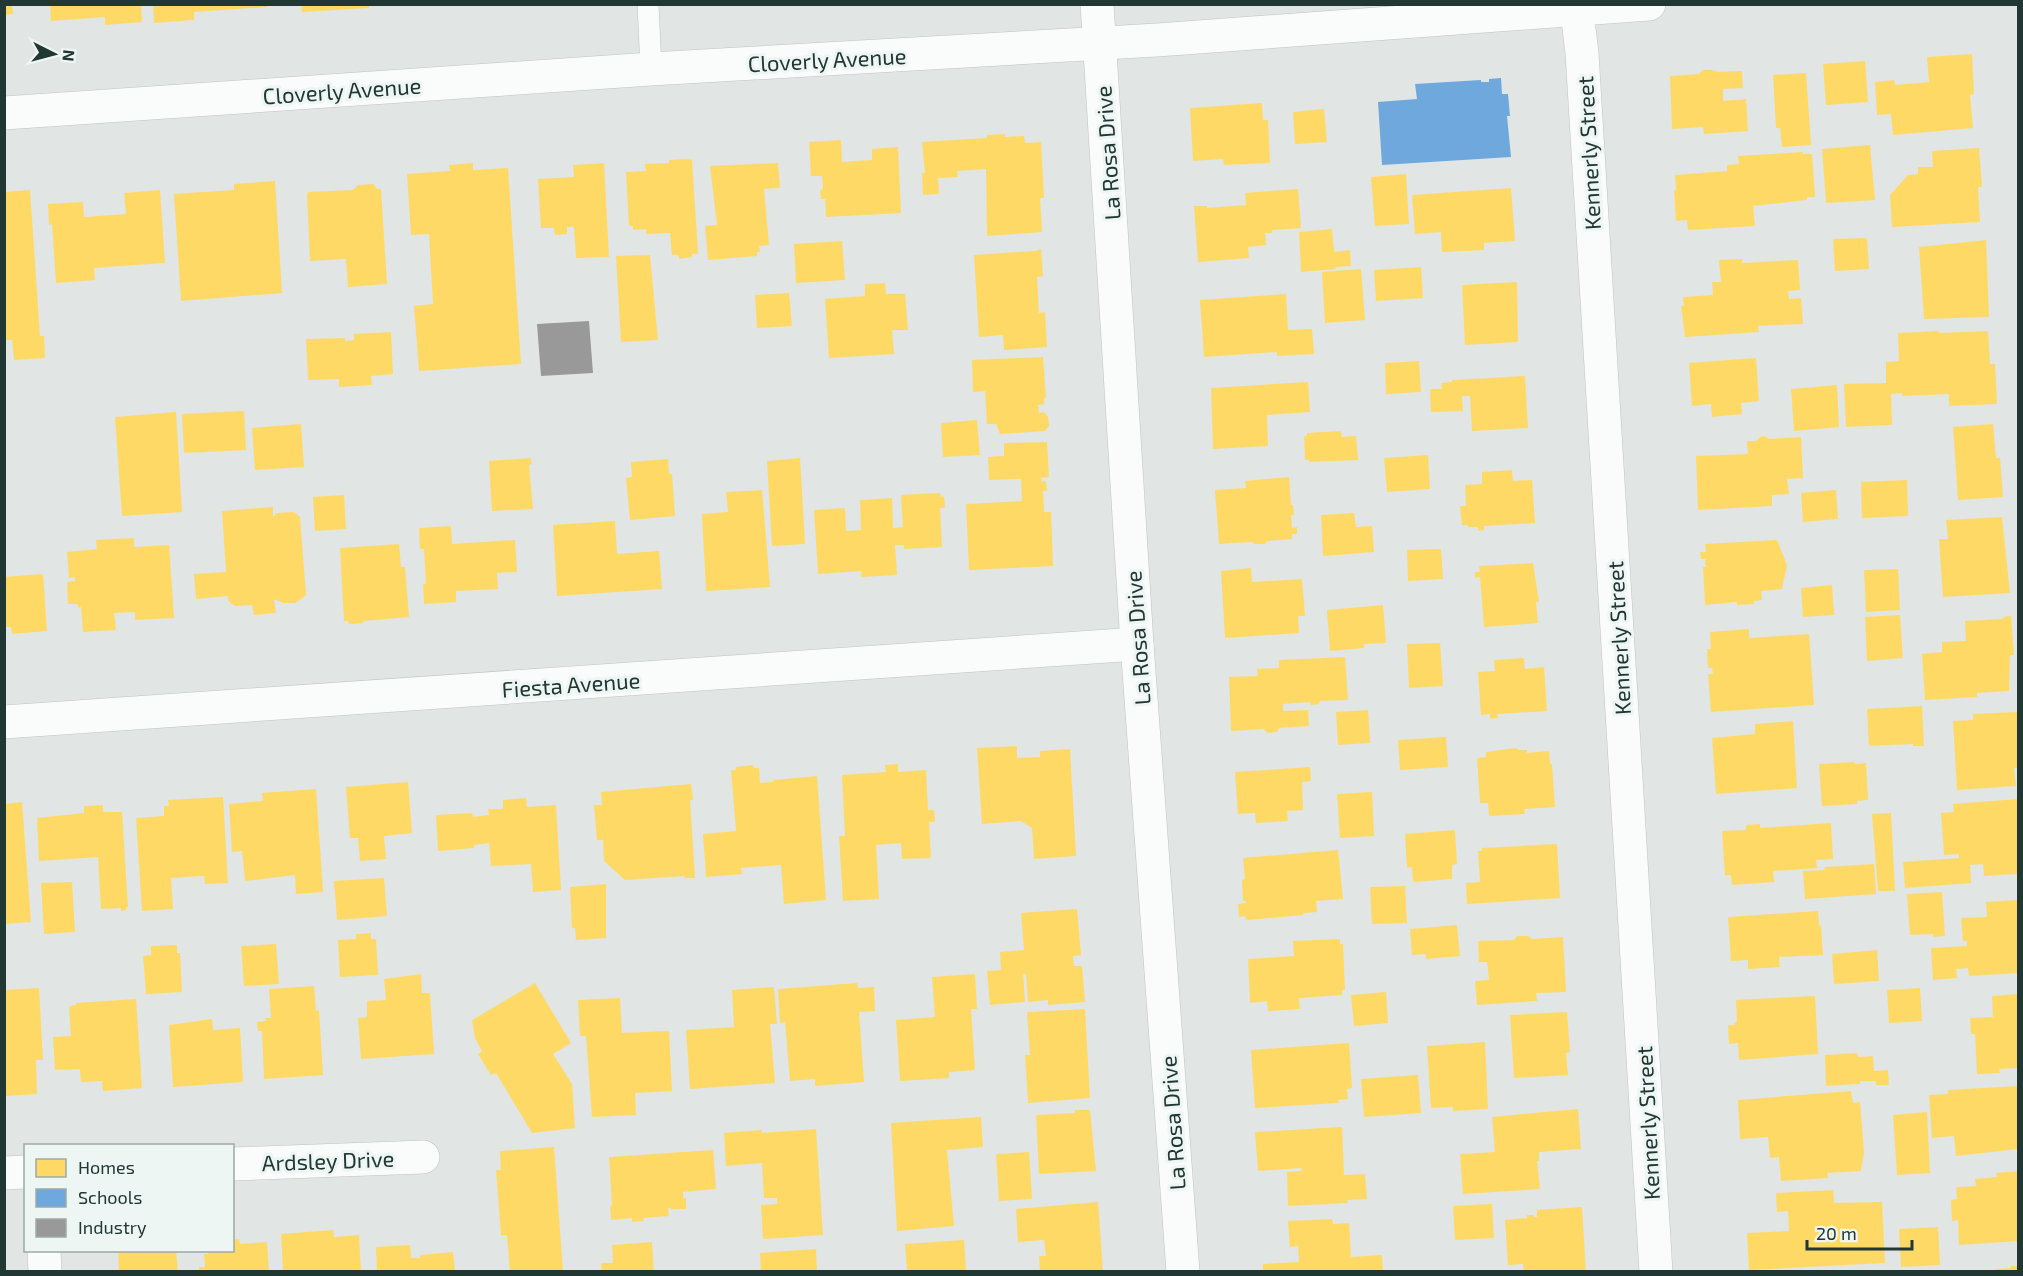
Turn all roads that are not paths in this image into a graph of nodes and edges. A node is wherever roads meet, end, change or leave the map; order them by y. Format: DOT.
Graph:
graph roads {
  1 [pos="648,4"];
  2 [pos="1097,4"];
  3 [pos="1649,4"];
  4 [pos="1576,7"];
  5 [pos="1100,43"];
  6 [pos="651,69"];
  7 [pos="4,113"];
  8 [pos="1137,645"];
  9 [pos="4,722"];
  10 [pos="423,1156"];
  11 [pos="234,1164"];
  12 [pos="24,1172"];
  13 [pos="4,1173"];
  14 [pos="44,1252"];
  15 [pos="45,1272"];
  16 [pos="1183,1272"];
  17 [pos="1656,1272"];
  1 -- 6 [label="lane"];
  2 -- 5 [label="street, La Rosa Drive"];
  3 -- 4 [label="street, Cloverly Avenue"];
  4 -- 5 [label="street, Cloverly Avenue"];
  4 -- 17 [label="street, Kennerly Street"];
  5 -- 6 [label="street, Cloverly Avenue"];
  5 -- 8 [label="street, La Rosa Drive"];
  6 -- 7 [label="street, Cloverly Avenue"];
  8 -- 9 [label="street, Fiesta Avenue"];
  8 -- 16 [label="street, La Rosa Drive"];
  10 -- 11 [label="street, Ardsley Drive"];
  12 -- 13 [label="street"];
  14 -- 15 [label="street"];
}
